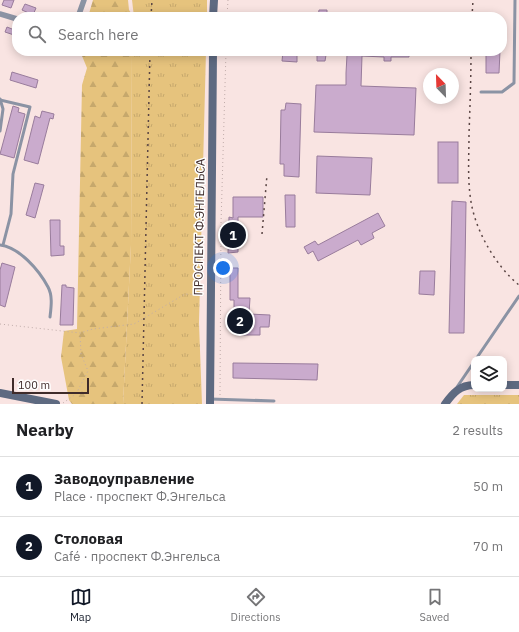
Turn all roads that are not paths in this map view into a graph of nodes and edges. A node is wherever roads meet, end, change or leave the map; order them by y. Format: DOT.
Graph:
graph roads {
  1 [pos="84,0"];
  2 [pos="214,0"];
  3 [pos="515,0"];
  4 [pos="80,12"];
  5 [pos="213,12"];
  6 [pos="0,14"];
  7 [pos="12,18"];
  8 [pos="213,56"];
  9 [pos="481,92"];
  10 [pos="0,100"];
  11 [pos="0,131"];
  12 [pos="2,245"];
  13 [pos="519,296"];
  14 [pos="50,317"];
  15 [pos="478,356"];
  16 [pos="471,366"];
  17 [pos="507,385"];
  18 [pos="519,385"];
  19 [pos="471,386"];
  20 [pos="0,392"];
  21 [pos="454,392"];
  22 [pos="274,401"];
  23 [pos="210,402"];
  24 [pos="56,404"];
  25 [pos="445,404"];
  1 -- 4 [label="street"];
  2 -- 5 [label="street"];
  3 -- 9 [label="lane"];
  6 -- 7 [label="street"];
  8 -- 23 [label="street, ПРОСПЕКТ Ф.ЭНГЕЛЬСА"];
  10 -- 11 [label="lane"];
  10 -- 12 [label="lane"];
  12 -- 14 [label="lane"];
  13 -- 15 [label="lane"];
  16 -- 21 [label="lane"];
  17 -- 18 [label="street"];
  19 -- 21 [label="street"];
  20 -- 24 [label="street"];
  21 -- 25 [label="street"];
  22 -- 23 [label="lane"];
}
